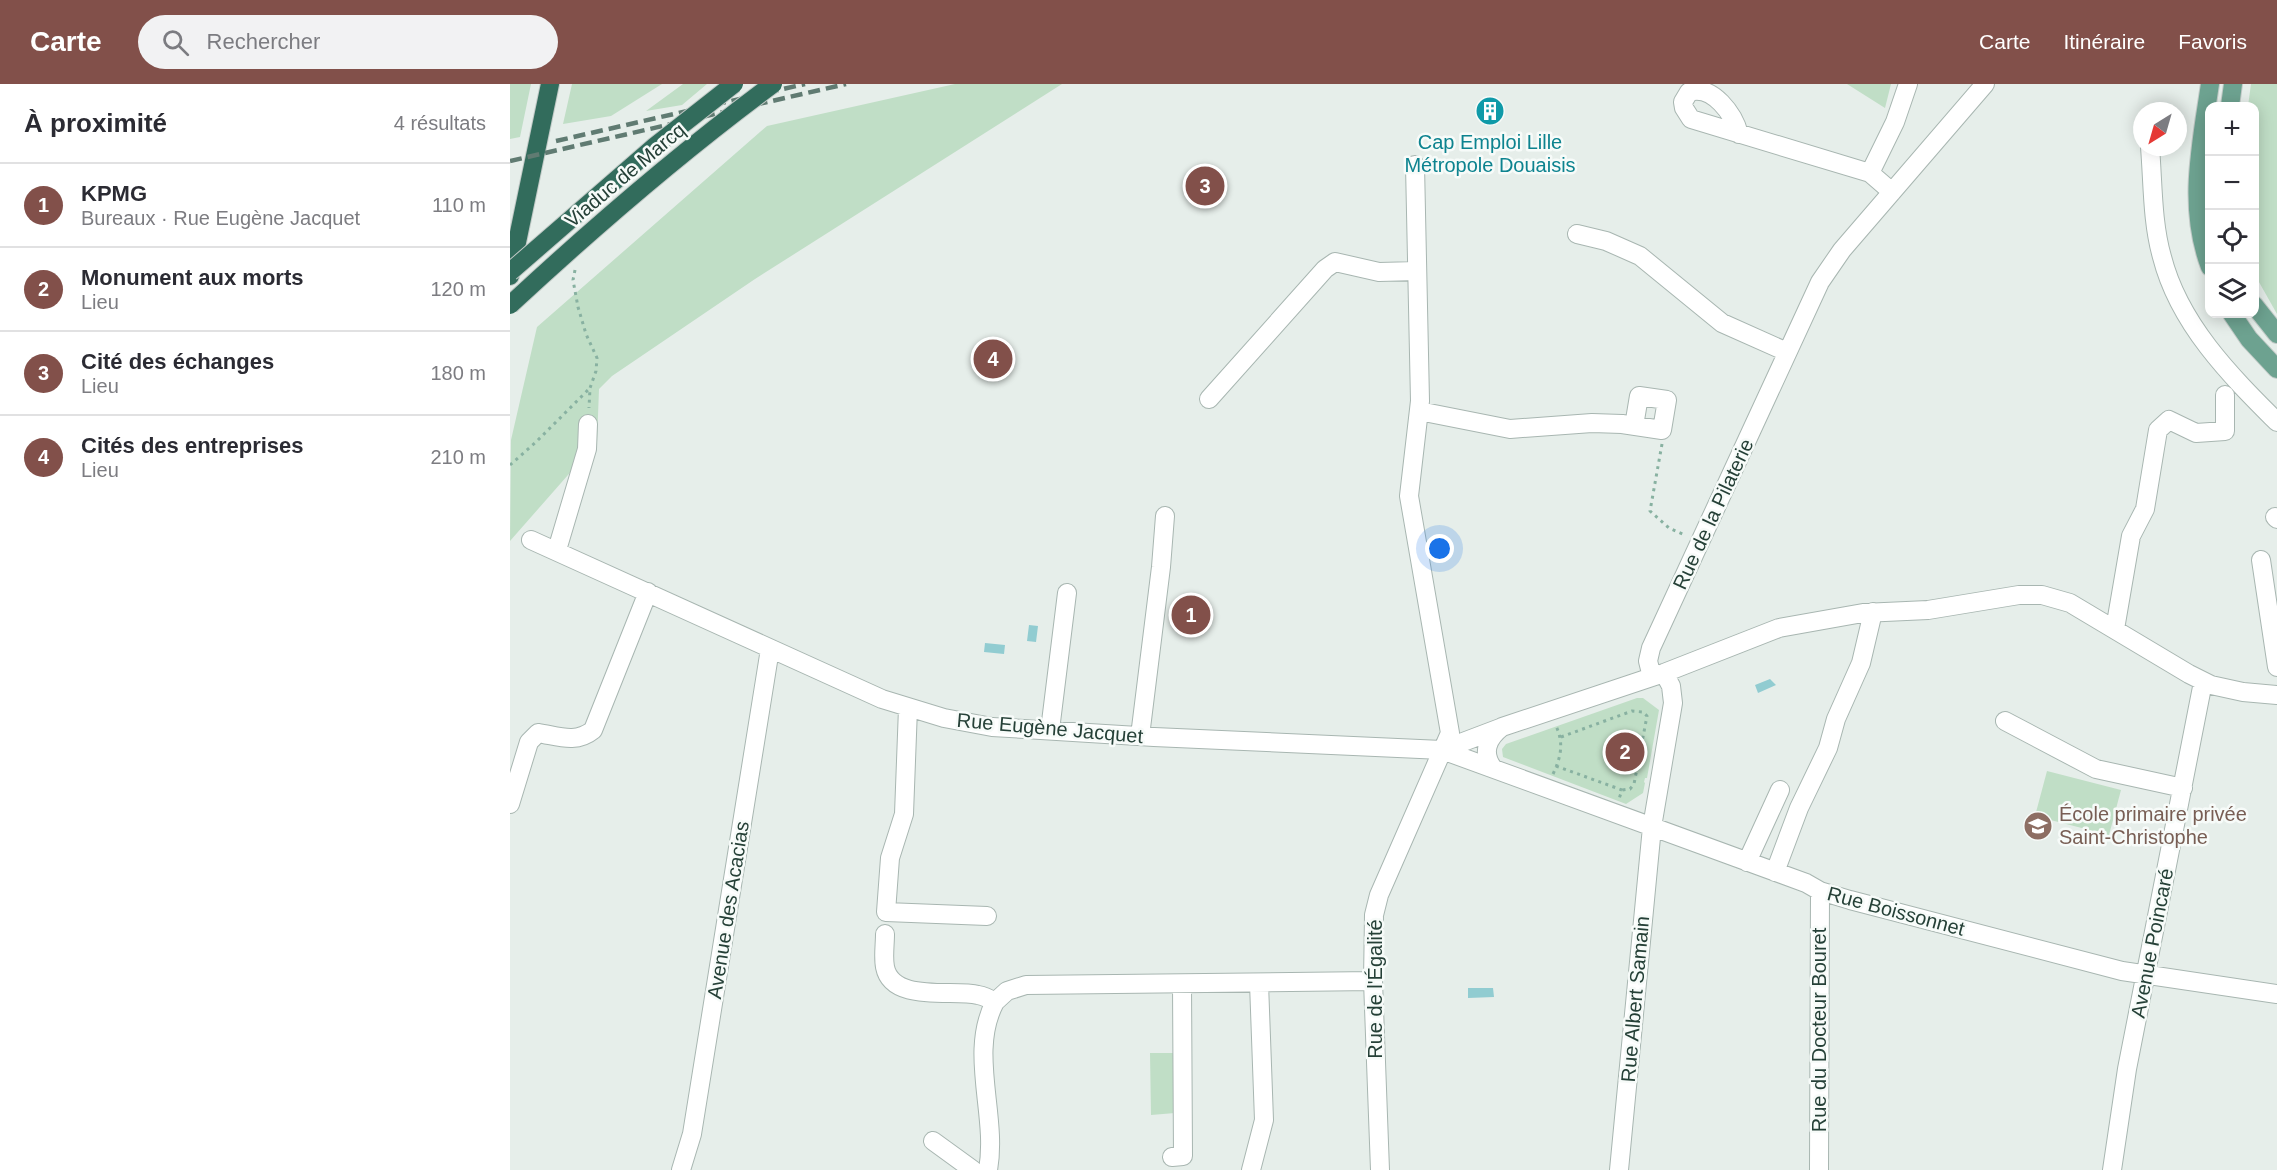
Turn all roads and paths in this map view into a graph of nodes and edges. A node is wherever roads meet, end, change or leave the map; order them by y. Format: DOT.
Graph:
graph roads {
  1 [pos="550,84"];
  2 [pos="734,84"];
  3 [pos="773,84"];
  4 [pos="1908,84"];
  5 [pos="1985,84"];
  6 [pos="2210,84"];
  7 [pos="2233,84"];
  8 [pos="2231,102"];
  9 [pos="1739,134"];
  10 [pos="2151,156"];
  11 [pos="1415,165"];
  12 [pos="1870,173"];
  13 [pos="1893,192"];
  14 [pos="1577,234"];
  15 [pos="2209,264"];
  16 [pos="575,269"];
  17 [pos="1417,271"];
  18 [pos="510,274"];
  19 [pos="510,305"];
  20 [pos="2259,311"];
  21 [pos="2235,318"];
  22 [pos="2277,334"];
  23 [pos="1788,352"];
  24 [pos="2277,369"];
  25 [pos="590,388"];
  26 [pos="2225,395"];
  27 [pos="1209,399"];
  28 [pos="1419,411"];
  29 [pos="2277,422"];
  30 [pos="588,424"];
  31 [pos="1634,426"];
  32 [pos="1662,430"];
  33 [pos="510,465"];
  34 [pos="1165,516"];
  35 [pos="531,540"];
  36 [pos="1700,542"];
  37 [pos="557,550"];
  38 [pos="2261,560"];
  39 [pos="648,592"];
  40 [pos="1067,593"];
  41 [pos="1873,612"];
  42 [pos="2115,629"];
  43 [pos="770,649"];
  44 [pos="2277,667"];
  45 [pos="1658,675"];
  46 [pos="2203,682"];
  47 [pos="2277,695"];
  48 [pos="908,708"];
  49 [pos="2006,722"];
  50 [pos="1554,723"];
  51 [pos="1502,727"];
  52 [pos="1050,730"];
  53 [pos="1140,736"];
  54 [pos="1561,737"];
  55 [pos="1442,750"];
  56 [pos="1556,766"];
  57 [pos="1493,768"];
  58 [pos="1551,779"];
  59 [pos="2183,788"];
  60 [pos="1622,790"];
  61 [pos="1780,790"];
  62 [pos="510,804"];
  63 [pos="1624,804"];
  64 [pos="1652,827"];
  65 [pos="1747,862"];
  66 [pos="1775,872"];
  67 [pos="1820,891"];
  68 [pos="987,916"];
  69 [pos="885,934"];
  70 [pos="2146,975"];
  71 [pos="1372,981"];
  72 [pos="1259,983"];
  73 [pos="1182,984"];
  74 [pos="2277,994"];
  75 [pos="995,1002"];
  76 [pos="933,1141"];
  77 [pos="1172,1157"];
  78 [pos="681,1170"];
  79 [pos="974,1170"];
  80 [pos="988,1170"];
  81 [pos="1251,1170"];
  82 [pos="1380,1170"];
  83 [pos="1619,1170"];
  84 [pos="1819,1170"];
  85 [pos="2112,1170"];
  1 -- 18 [label="highway"];
  2 -- 18 [label="highway, Viaduc de Marcq, bridge"];
  3 -- 19 [label="highway, Viaduc de Marcq, bridge"];
  4 -- 12 [label="street"];
  5 -- 13 [label="street, Rue de la Pilaterie"];
  6 -- 15 [label="main road"];
  7 -- 8 [label="main road"];
  9 -- 12 [label="street"];
  10 -- 29 [label="street"];
  11 -- 17 [label="street, Rue de l'Égalité"];
  12 -- 13 [label="street"];
  13 -- 23 [label="street, Rue de la Pilaterie"];
  14 -- 23 [label="street"];
  16 -- 25 [label="path"];
  17 -- 27 [label="street"];
  17 -- 28 [label="street, Rue de l'Égalité"];
  20 -- 22 [label="main road"];
  21 -- 24 [label="main road"];
  23 -- 36 [label="street, Rue de la Pilaterie"];
  25 -- 30 [label="path"];
  25 -- 33 [label="path"];
  26 -- 42 [label="street"];
  28 -- 31 [label="street"];
  28 -- 55 [label="street, Rue de l'Égalité"];
  30 -- 37 [label="street"];
  31 -- 32 [label="street"];
  31 -- 32 [label="street"];
  32 -- 36 [label="path"];
  34 -- 53 [label="street"];
  35 -- 37 [label="street, Rue Eugène Jacquet"];
  36 -- 45 [label="street, Rue de la Pilaterie"];
  37 -- 39 [label="street, Rue Eugène Jacquet"];
  38 -- 44 [label="street"];
  39 -- 43 [label="street, Rue Eugène Jacquet"];
  39 -- 62 [label="street"];
  40 -- 52 [label="street"];
  41 -- 42 [label="street"];
  41 -- 45 [label="street"];
  41 -- 66 [label="street"];
  42 -- 46 [label="street"];
  43 -- 48 [label="street, Rue Eugène Jacquet"];
  43 -- 78 [label="street, Avenue des Acacias"];
  45 -- 51 [label="street"];
  45 -- 64 [label="street, Rue de la Pilaterie"];
  46 -- 47 [label="street"];
  46 -- 59 [label="street, Avenue Poincaré"];
  48 -- 52 [label="street, Rue Eugène Jacquet"];
  48 -- 68 [label="street"];
  49 -- 59 [label="street"];
  50 -- 54 [label="path"];
  51 -- 55 [label="street"];
  51 -- 57 [label="street"];
  52 -- 53 [label="street, Rue Eugène Jacquet"];
  53 -- 55 [label="street, Rue Eugène Jacquet"];
  54 -- 56 [label="path"];
  54 -- 60 [label="path"];
  55 -- 57 [label="street, Rue Boissonnet"];
  55 -- 71 [label="street, Rue de l'Égalité"];
  56 -- 58 [label="path"];
  56 -- 60 [label="path"];
  57 -- 64 [label="street, Rue Boissonnet"];
  59 -- 70 [label="street, Avenue Poincaré"];
  60 -- 63 [label="path"];
  61 -- 65 [label="street"];
  64 -- 65 [label="street, Rue Boissonnet"];
  64 -- 83 [label="street, Rue Albert Samain"];
  65 -- 66 [label="street, Rue Boissonnet"];
  66 -- 67 [label="street, Rue Boissonnet"];
  67 -- 70 [label="street, Rue Boissonnet"];
  67 -- 84 [label="street, Rue du Docteur Bouret"];
  69 -- 75 [label="street"];
  70 -- 74 [label="street, Rue Boissonnet"];
  70 -- 85 [label="street, Avenue Poincaré"];
  71 -- 72 [label="street"];
  71 -- 82 [label="street, Rue de l'Égalité"];
  72 -- 73 [label="street"];
  72 -- 81 [label="street"];
  73 -- 75 [label="street"];
  73 -- 77 [label="street"];
  75 -- 80 [label="street"];
  76 -- 79 [label="street"];
}
